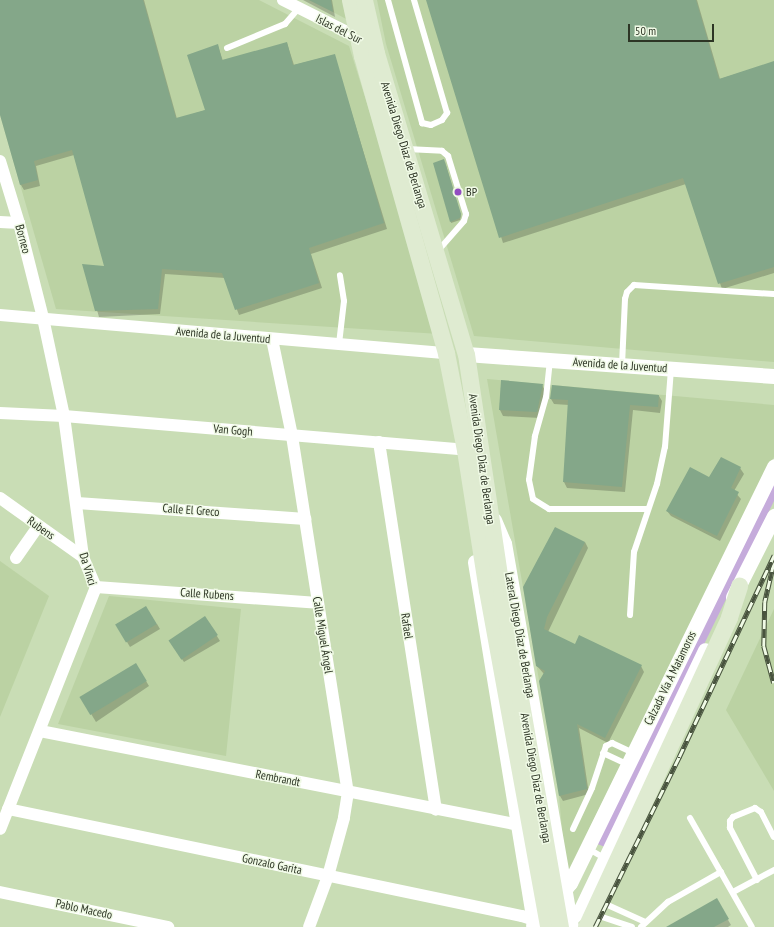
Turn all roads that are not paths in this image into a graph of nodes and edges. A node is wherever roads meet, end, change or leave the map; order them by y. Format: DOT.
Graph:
graph roads {
  1 [pos="283,0"];
  2 [pos="350,0"];
  3 [pos="364,0"];
  4 [pos="388,0"];
  5 [pos="414,0"];
  6 [pos="299,8"];
  7 [pos="358,38"];
  8 [pos="375,46"];
  9 [pos="227,48"];
  10 [pos="404,149"];
  11 [pos="0,161"];
  12 [pos="0,222"];
  13 [pos="19,223"];
  14 [pos="436,253"];
  15 [pos="340,275"];
  16 [pos="774,294"];
  17 [pos="0,315"];
  18 [pos="43,318"];
  19 [pos="272,339"];
  20 [pos="339,344"];
  21 [pos="446,353"];
  22 [pos="466,354"];
  23 [pos="550,360"];
  24 [pos="622,365"];
  25 [pos="672,369"];
  26 [pos="774,376"];
  27 [pos="0,412"];
  28 [pos="64,416"];
  29 [pos="292,436"];
  30 [pos="379,442"];
  31 [pos="466,450"];
  32 [pos="774,466"];
  33 [pos="0,498"];
  34 [pos="77,503"];
  35 [pos="647,509"];
  36 [pos="482,511"];
  37 [pos="774,516"];
  38 [pos="305,519"];
  39 [pos="38,527"];
  40 [pos="83,557"];
  41 [pos="16,558"];
  42 [pos="739,586"];
  43 [pos="96,587"];
  44 [pos="494,589"];
  45 [pos="317,603"];
  46 [pos="630,615"];
  47 [pos="40,731"];
  48 [pos="604,753"];
  49 [pos="630,759"];
  50 [pos="348,792"];
  51 [pos="8,809"];
  52 [pos="436,810"];
  53 [pos="690,818"];
  54 [pos="516,824"];
  55 [pos="0,829"];
  56 [pos="573,829"];
  57 [pos="774,837"];
  58 [pos="587,848"];
  59 [pos="604,857"];
  60 [pos="540,858"];
  61 [pos="560,858"];
  62 [pos="526,867"];
  63 [pos="774,870"];
  64 [pos="721,872"];
  65 [pos="328,876"];
  66 [pos="757,880"];
  67 [pos="565,890"];
  68 [pos="0,892"];
  69 [pos="733,892"];
  70 [pos="601,902"];
  71 [pos="577,921"];
  72 [pos="539,923"];
  73 [pos="643,924"];
  74 [pos="168,927"];
  75 [pos="309,927"];
  76 [pos="632,927"];
  77 [pos="752,927"];
  1 -- 6 [label="street, Islas del Sur"];
  2 -- 7 [label="main road, Avenida Diego Díaz de Berlanga"];
  3 -- 8 [label="main road, Avenida Diego Díaz de Berlanga"];
  4 -- 5 [label="lane"];
  6 -- 7 [label="street, Islas del Sur"];
  6 -- 9 [label="lane"];
  7 -- 8 [label="street, Islas del Sur"];
  7 -- 21 [label="main road, Avenida Diego Díaz de Berlanga"];
  8 -- 10 [label="main road, Avenida Diego Díaz de Berlanga"];
  10 -- 14 [label="main road, Avenida Diego Díaz de Berlanga"];
  10 -- 14 [label="lane"];
  11 -- 13 [label="street, Borneo"];
  12 -- 13 [label="street"];
  13 -- 18 [label="street, Borneo"];
  14 -- 22 [label="main road, Avenida Diego Díaz de Berlanga"];
  15 -- 20 [label="lane"];
  16 -- 24 [label="lane"];
  17 -- 18 [label="street, Avenida de la Juventud"];
  18 -- 19 [label="street, Avenida de la Juventud"];
  18 -- 28 [label="street, Da Vinci"];
  19 -- 20 [label="street, Avenida de la Juventud"];
  19 -- 29 [label="street, Calle Miguel Ángel"];
  20 -- 21 [label="street, Avenida de la Juventud"];
  21 -- 31 [label="main road, Avenida Diego Díaz de Berlanga"];
  22 -- 23 [label="street, Avenida de la Juventud"];
  22 -- 36 [label="main road, Avenida Diego Díaz de Berlanga"];
  23 -- 24 [label="street, Avenida de la Juventud"];
  23 -- 35 [label="lane"];
  24 -- 25 [label="street, Avenida de la Juventud"];
  25 -- 26 [label="street, Avenida de la Juventud"];
  25 -- 35 [label="lane"];
  27 -- 28 [label="street, Van Gogh"];
  28 -- 29 [label="street, Van Gogh"];
  28 -- 34 [label="street, Da Vinci"];
  29 -- 30 [label="street, Van Gogh"];
  29 -- 38 [label="street, Calle Miguel Ángel"];
  30 -- 31 [label="street, Van Gogh"];
  30 -- 52 [label="street, Rafael"];
  31 -- 36 [label="main road, Avenida Diego Díaz de Berlanga"];
  32 -- 49 [label="street, Calzada Vía A Matamoros"];
  33 -- 39 [label="street, Rubens"];
  34 -- 38 [label="street, Calle El Greco"];
  34 -- 40 [label="street, Da Vinci"];
  35 -- 46 [label="lane"];
  36 -- 44 [label="main road, Avenida Diego Díaz de Berlanga"];
  36 -- 54 [label="street"];
  36 -- 61 [label="street, Lateral Diego Díaz de Berlanga"];
  37 -- 42 [label="street, Calzada Vía A Matamoros"];
  38 -- 45 [label="street, Calle Miguel Ángel"];
  39 -- 40 [label="street, Rubens"];
  39 -- 41 [label="street"];
  40 -- 43 [label="street, Da Vinci"];
  42 -- 59 [label="street, Calzada Vía A Matamoros"];
  42 -- 71 [label="main road"];
  43 -- 45 [label="street, Calle Rubens"];
  43 -- 47 [label="street, Da Vinci"];
  44 -- 71 [label="main road, Avenida Diego Díaz de Berlanga"];
  44 -- 72 [label="main road, Avenida Diego Díaz de Berlanga"];
  45 -- 50 [label="street, Calle Miguel Ángel"];
  47 -- 50 [label="street, Rembrandt"];
  47 -- 51 [label="street, Da Vinci"];
  48 -- 49 [label="lane"];
  48 -- 49 [label="lane"];
  48 -- 56 [label="lane"];
  49 -- 58 [label="street, Calzada Vía A Matamoros"];
  50 -- 52 [label="street, Rembrandt"];
  50 -- 65 [label="street, Calle Miguel Ángel"];
  51 -- 55 [label="street, Da Vinci"];
  51 -- 65 [label="street, Gonzalo Garita"];
  52 -- 54 [label="street, Rembrandt"];
  53 -- 64 [label="lane"];
  54 -- 60 [label="lane"];
  54 -- 62 [label="street"];
  57 -- 66 [label="lane"];
  58 -- 59 [label="lane"];
  58 -- 67 [label="street, Calzada Vía A Matamoros"];
  59 -- 70 [label="lane"];
  59 -- 71 [label="street, Calzada Vía A Matamoros"];
  61 -- 62 [label="street"];
  61 -- 67 [label="street, Lateral Diego Díaz de Berlanga"];
  62 -- 72 [label="street"];
  63 -- 66 [label="lane"];
  64 -- 69 [label="lane"];
  64 -- 73 [label="lane"];
  65 -- 72 [label="street, Gonzalo Garita"];
  65 -- 75 [label="street, Calle Miguel Ángel"];
  66 -- 69 [label="lane"];
  67 -- 71 [label="street, Lateral Diego Díaz de Berlanga"];
  67 -- 72 [label="street, Calzada Vía A Matamoros"];
  68 -- 74 [label="street, Pablo Macedo"];
  69 -- 77 [label="lane"];
  70 -- 71 [label="lane"];
  70 -- 73 [label="lane"];
  71 -- 72 [label="street"];
  71 -- 76 [label="lane"];
}
